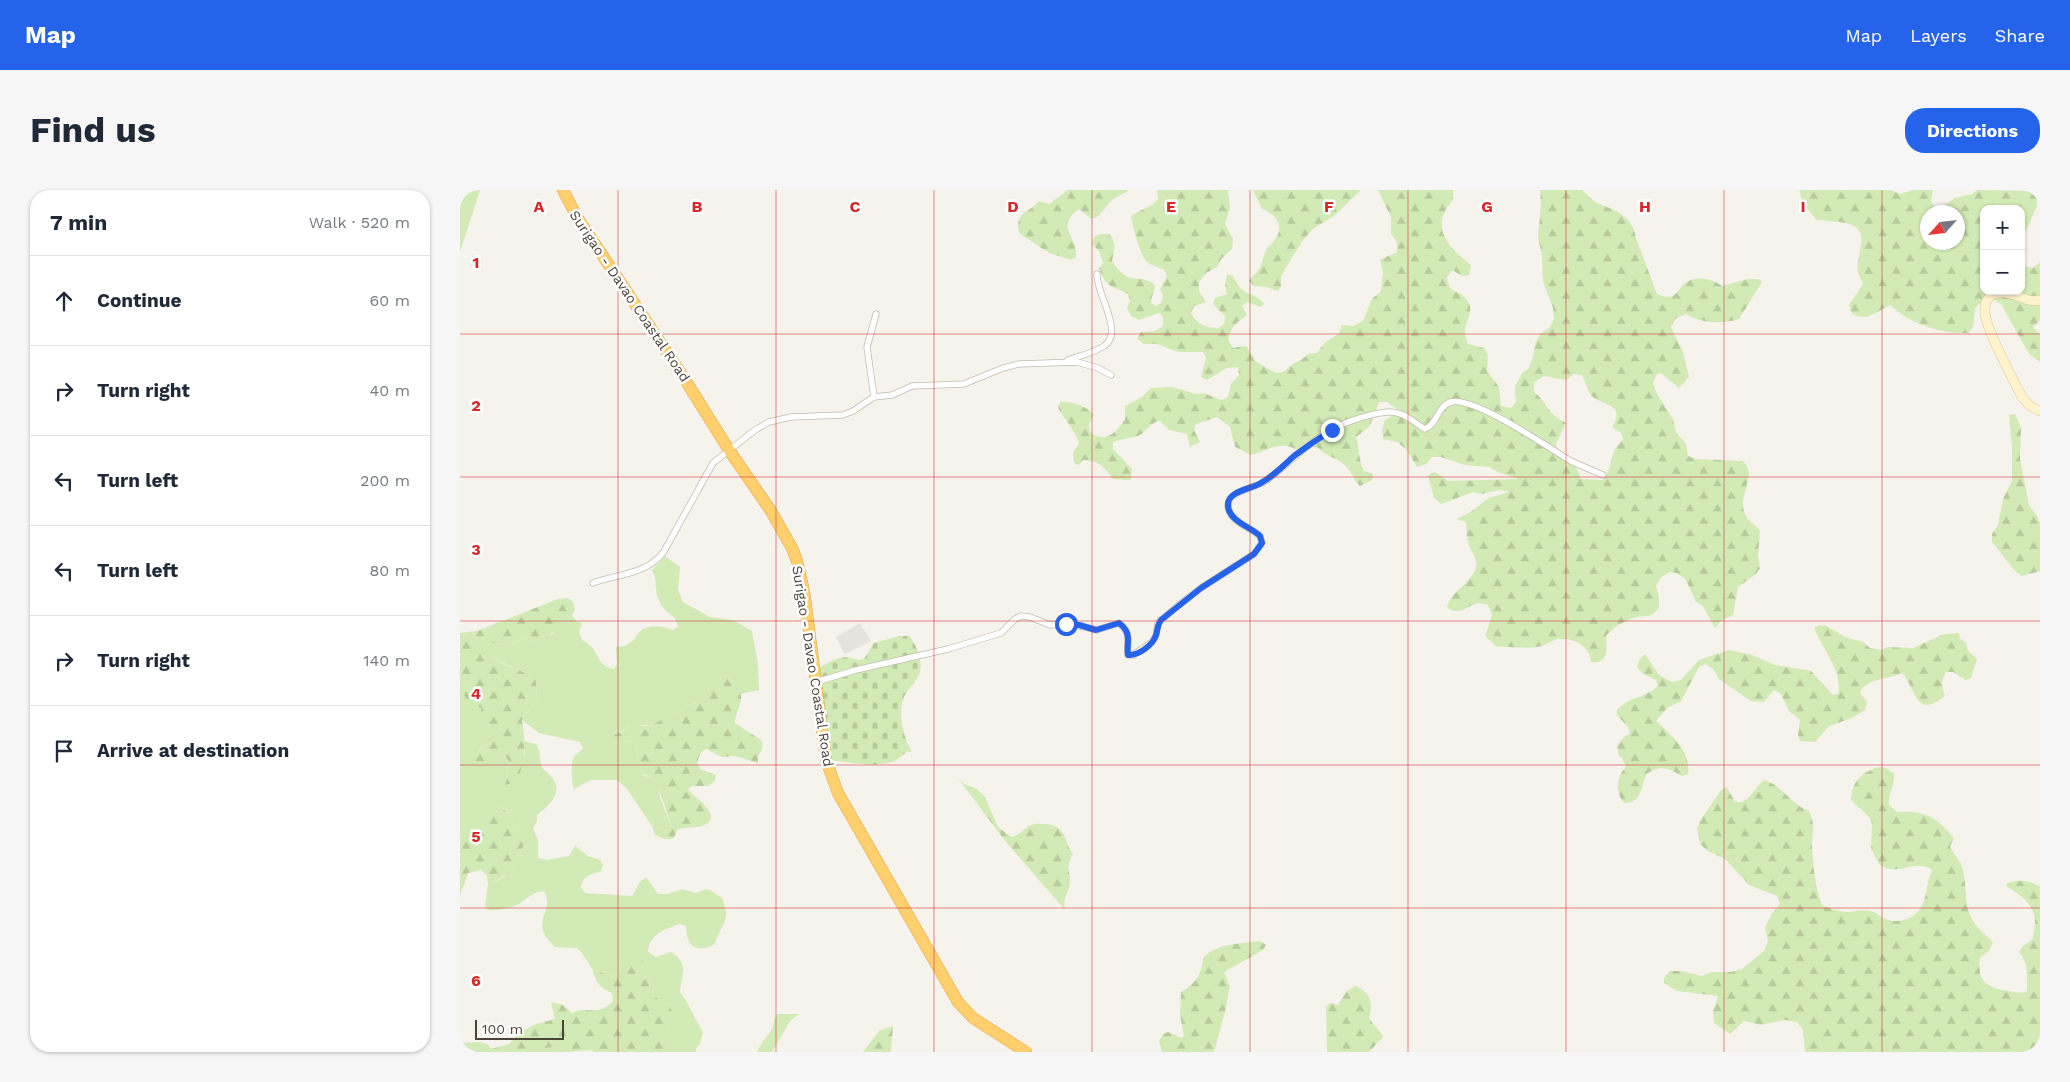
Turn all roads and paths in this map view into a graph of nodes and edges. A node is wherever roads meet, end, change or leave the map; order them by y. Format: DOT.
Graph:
graph roads {
  1 [pos="563,190"];
  2 [pos="1097,274"];
  3 [pos="2040,300"];
  4 [pos="876,314"];
  5 [pos="1063,362"];
  6 [pos="1111,375"];
  7 [pos="874,397"];
  8 [pos="2040,411"];
  9 [pos="729,450"];
  10 [pos="1603,475"];
  11 [pos="593,583"];
  12 [pos="816,682"];
  13 [pos="1026,1052"];
  1 -- 9 [label="highway, Surigao - Davao Coastal Road"];
  2 -- 5 [label="street"];
  3 -- 8 [label="street"];
  4 -- 7 [label="street"];
  5 -- 6 [label="street"];
  5 -- 7 [label="street"];
  7 -- 9 [label="street"];
  9 -- 11 [label="street"];
  9 -- 12 [label="highway, Surigao - Davao Coastal Road"];
  10 -- 12 [label="street"];
  12 -- 13 [label="highway, Surigao - Davao Coastal Road"];
}
